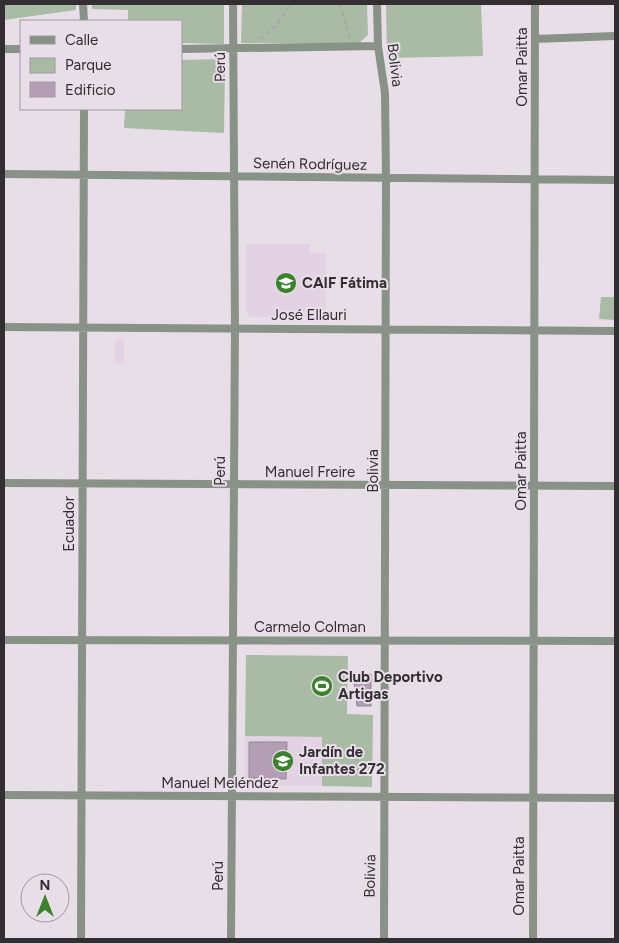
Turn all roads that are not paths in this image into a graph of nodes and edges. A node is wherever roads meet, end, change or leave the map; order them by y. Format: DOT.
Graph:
graph roads {
  1 [pos="83,4"];
  2 [pos="233,4"];
  3 [pos="377,4"];
  4 [pos="535,4"];
  5 [pos="84,20"];
  6 [pos="615,36"];
  7 [pos="535,39"];
  8 [pos="378,46"];
  9 [pos="4,49"];
  10 [pos="20,49"];
  11 [pos="182,49"];
  12 [pos="233,49"];
  13 [pos="84,110"];
  14 [pos="4,174"];
  15 [pos="83,174"];
  16 [pos="235,176"];
  17 [pos="386,179"];
  18 [pos="536,180"];
  19 [pos="615,180"];
  20 [pos="4,327"];
  21 [pos="84,329"];
  22 [pos="235,329"];
  23 [pos="387,329"];
  24 [pos="535,329"];
  25 [pos="615,331"];
  26 [pos="4,483"];
  27 [pos="83,484"];
  28 [pos="233,485"];
  29 [pos="387,486"];
  30 [pos="535,486"];
  31 [pos="615,486"];
  32 [pos="82,639"];
  33 [pos="4,640"];
  34 [pos="232,641"];
  35 [pos="534,641"];
  36 [pos="615,641"];
  37 [pos="385,642"];
  38 [pos="4,795"];
  39 [pos="81,796"];
  40 [pos="232,797"];
  41 [pos="385,797"];
  42 [pos="533,797"];
  43 [pos="615,798"];
  44 [pos="81,939"];
  45 [pos="231,939"];
  46 [pos="384,939"];
  47 [pos="533,939"];
  1 -- 5 [label="street"];
  2 -- 12 [label="street, Perú"];
  3 -- 8 [label="street, Bolivia"];
  4 -- 7 [label="street, Omar Paitta"];
  6 -- 7 [label="street"];
  7 -- 18 [label="street, Omar Paitta"];
  8 -- 12 [label="street"];
  8 -- 17 [label="street, Bolivia"];
  9 -- 10 [label="street"];
  11 -- 12 [label="street"];
  12 -- 16 [label="street, Perú"];
  13 -- 15 [label="street, Ecuador"];
  14 -- 15 [label="street, Senén Rodríguez"];
  15 -- 16 [label="street, Senén Rodríguez"];
  15 -- 21 [label="street, Ecuador"];
  16 -- 17 [label="street, Senén Rodríguez"];
  16 -- 22 [label="street, Perú"];
  17 -- 18 [label="street, Senén Rodríguez"];
  17 -- 23 [label="street, Bolivia"];
  18 -- 19 [label="street, Senén Rodríguez"];
  18 -- 24 [label="street, Omar Paitta"];
  20 -- 21 [label="street, José Ellauri"];
  21 -- 22 [label="street, José Ellauri"];
  21 -- 27 [label="street, Ecuador"];
  22 -- 23 [label="street, José Ellauri"];
  22 -- 28 [label="street, Perú"];
  23 -- 24 [label="street, José Ellauri"];
  23 -- 29 [label="street, Bolivia"];
  24 -- 25 [label="street, José Ellauri"];
  24 -- 30 [label="street, Omar Paitta"];
  26 -- 27 [label="street, Manuel Freire"];
  27 -- 28 [label="street, Manuel Freire"];
  27 -- 32 [label="street, Ecuador"];
  28 -- 29 [label="street, Manuel Freire"];
  28 -- 34 [label="street, Perú"];
  29 -- 30 [label="street, Manuel Freire"];
  29 -- 37 [label="street, Bolivia"];
  30 -- 31 [label="street, Manuel Freire"];
  30 -- 35 [label="street, Omar Paitta"];
  32 -- 33 [label="street, Carmelo Colman"];
  32 -- 34 [label="street, Carmelo Colman"];
  32 -- 39 [label="street, Ecuador"];
  34 -- 37 [label="street, Carmelo Colman"];
  34 -- 40 [label="street, Perú"];
  35 -- 36 [label="street, Carmelo Colman"];
  35 -- 37 [label="street, Carmelo Colman"];
  35 -- 42 [label="street, Omar Paitta"];
  37 -- 41 [label="street, Bolivia"];
  38 -- 39 [label="street, Manuel Meléndez"];
  39 -- 40 [label="street, Manuel Meléndez"];
  39 -- 44 [label="street, Ecuador"];
  40 -- 41 [label="street, Manuel Meléndez"];
  40 -- 45 [label="street, Perú"];
  41 -- 42 [label="street, Manuel Meléndez"];
  41 -- 46 [label="street, Bolivia"];
  42 -- 43 [label="street, Manuel Meléndez"];
  42 -- 47 [label="street, Omar Paitta"];
}
